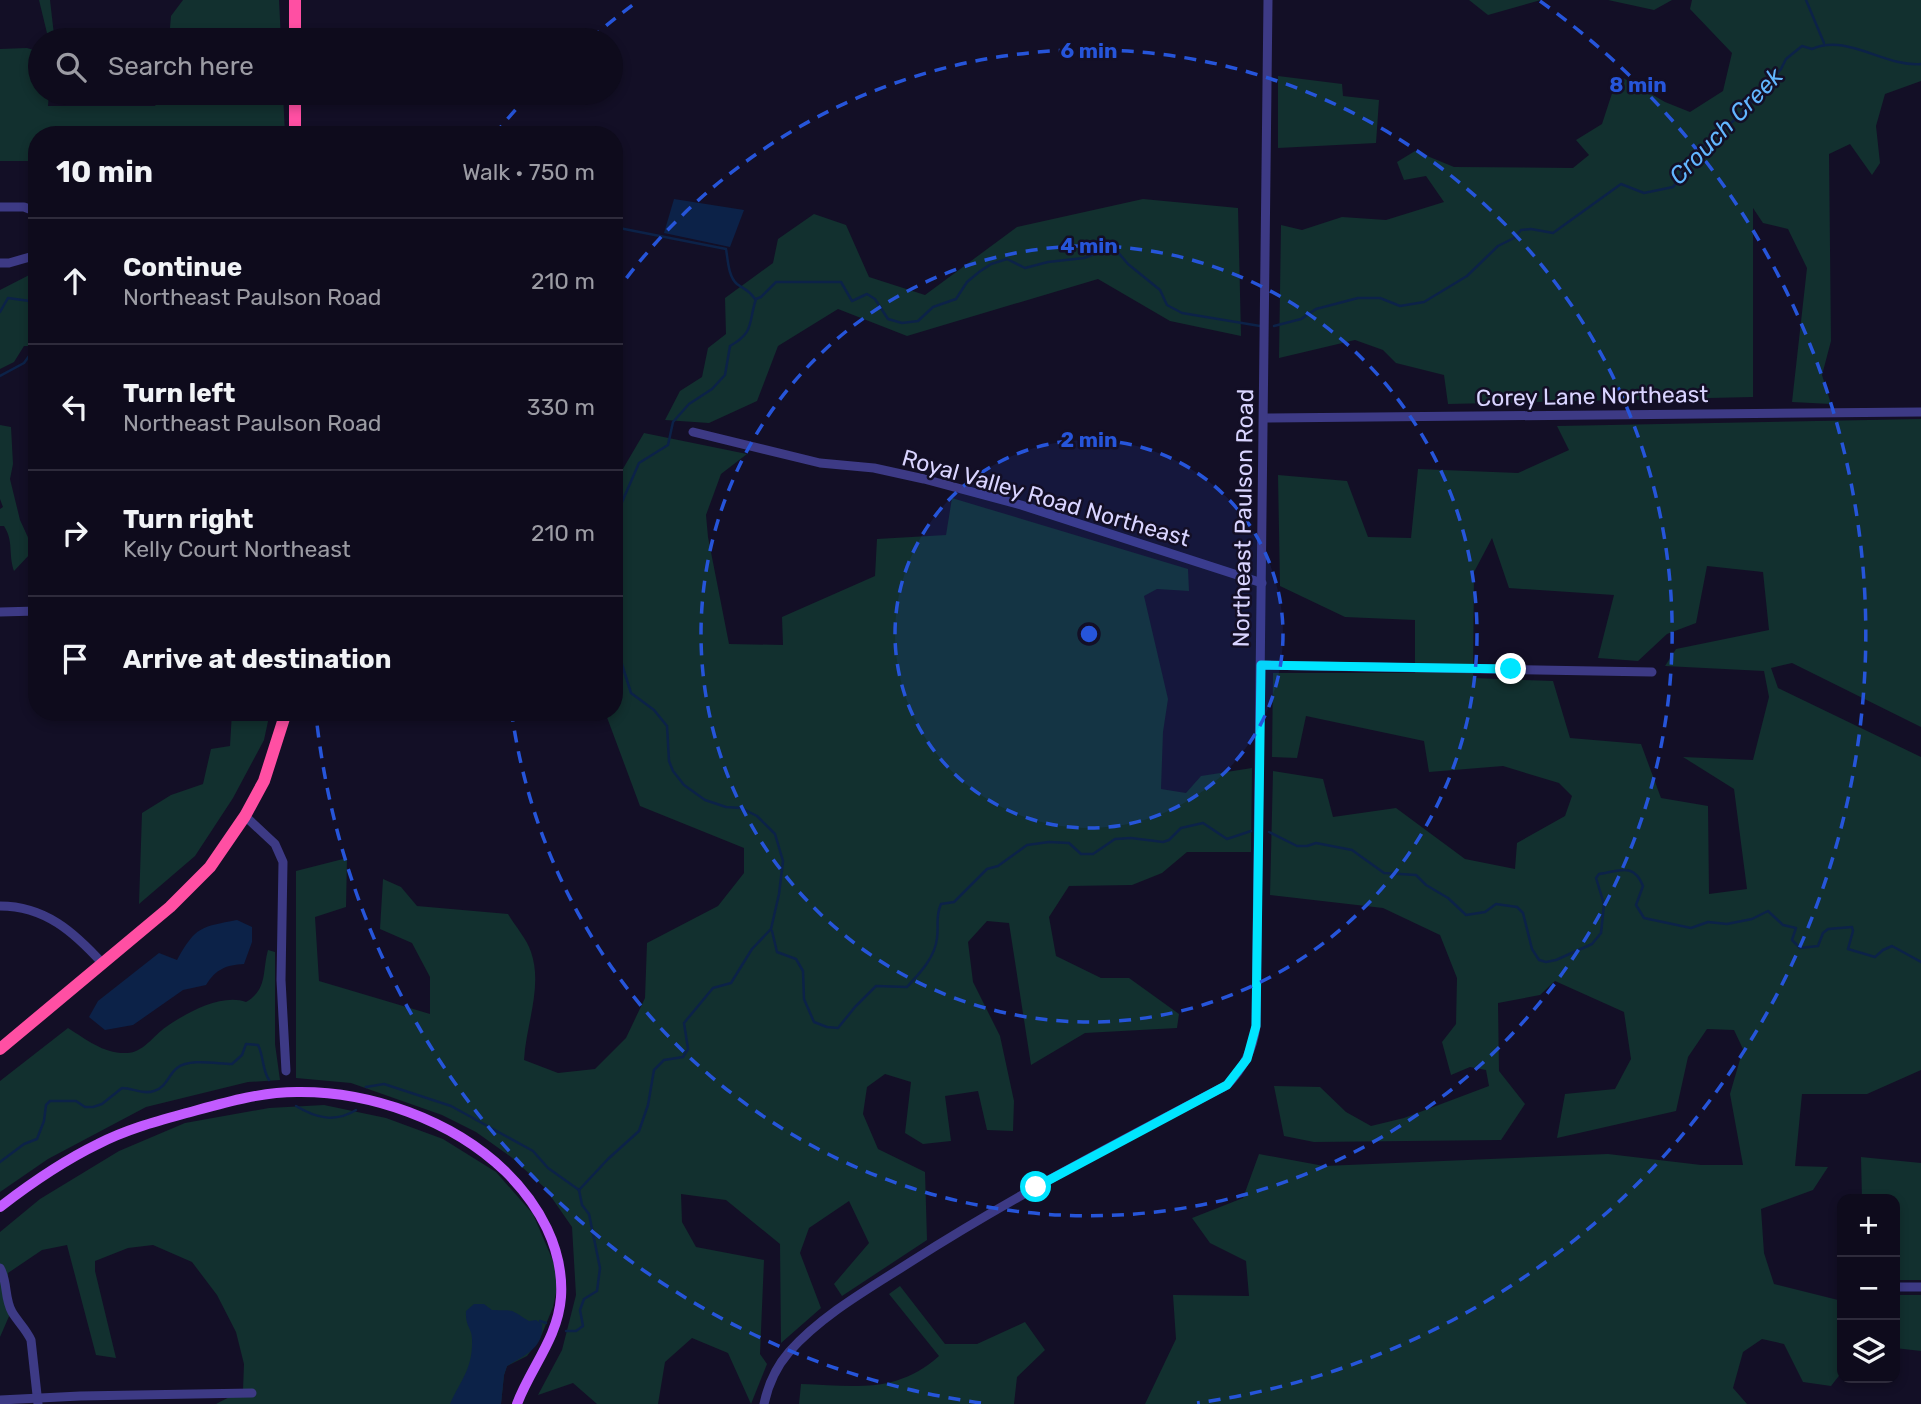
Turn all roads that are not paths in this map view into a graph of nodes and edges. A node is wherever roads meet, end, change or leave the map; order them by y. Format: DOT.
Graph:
graph roads {
  1 [pos="295,0"];
  2 [pos="1268,0"];
  3 [pos="295,28"];
  4 [pos="295,105"];
  5 [pos="295,126"];
  6 [pos="0,207"];
  7 [pos="28,209"];
  8 [pos="28,258"];
  9 [pos="0,263"];
  10 [pos="1921,412"];
  11 [pos="1264,418"];
  12 [pos="693,432"];
  13 [pos="1262,583"];
  14 [pos="28,611"];
  15 [pos="0,612"];
  16 [pos="1261,665"];
  17 [pos="1652,672"];
  18 [pos="283,721"];
  19 [pos="245,816"];
  20 [pos="0,906"];
  21 [pos="103,964"];
  22 [pos="0,1049"];
  23 [pos="286,1071"];
  24 [pos="0,1207"];
  25 [pos="0,1268"];
  26 [pos="1900,1287"];
  27 [pos="1921,1287"];
  28 [pos="252,1394"];
  29 [pos="0,1400"];
  30 [pos="38,1401"];
  31 [pos="517,1404"];
  32 [pos="764,1404"];
  1 -- 3 [label="highway"];
  2 -- 11 [label="street, Northeast Paulson Road"];
  4 -- 5 [label="highway"];
  6 -- 7 [label="street"];
  8 -- 9 [label="street"];
  10 -- 11 [label="street, Corey Lane Northeast"];
  11 -- 13 [label="street, Northeast Paulson Road"];
  12 -- 13 [label="street, Royal Valley Road Northeast"];
  13 -- 16 [label="street, Northeast Paulson Road"];
  14 -- 15 [label="street"];
  16 -- 17 [label="street"];
  16 -- 32 [label="street, Northeast Paulson Road"];
  18 -- 19 [label="highway"];
  19 -- 21 [label="highway"];
  19 -- 23 [label="street"];
  20 -- 21 [label="street"];
  21 -- 22 [label="highway"];
  24 -- 31 [label="main road"];
  25 -- 30 [label="street"];
  26 -- 27 [label="street"];
  28 -- 30 [label="street"];
  29 -- 30 [label="street"];
}
